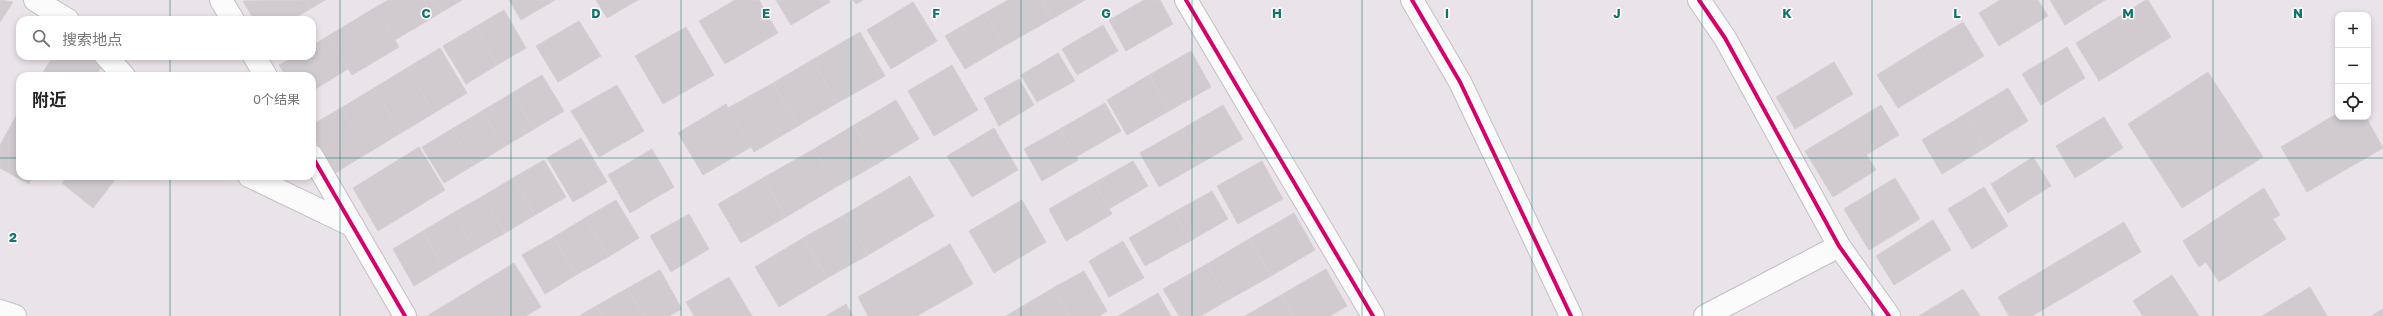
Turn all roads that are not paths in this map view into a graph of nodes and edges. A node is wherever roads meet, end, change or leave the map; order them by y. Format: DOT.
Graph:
graph roads {
  1 [pos="35,0"];
  2 [pos="221,0"];
  3 [pos="1186,0"];
  4 [pos="1412,0"];
  5 [pos="1700,0"];
  6 [pos="61,16"];
  7 [pos="231,16"];
  8 [pos="110,60"];
  9 [pos="256,60"];
  10 [pos="120,72"];
  11 [pos="264,72"];
  12 [pos="316,163"];
  13 [pos="257,180"];
  14 [pos="353,226"];
  15 [pos="1838,246"];
  16 [pos="0,311"];
  17 [pos="16,316"];
  18 [pos="405,316"];
  19 [pos="1373,316"];
  20 [pos="1571,316"];
  21 [pos="1705,316"];
  22 [pos="1889,316"];
  1 -- 6 [label="street"];
  2 -- 7 [label="street"];
  3 -- 19 [label="street"];
  4 -- 20 [label="street"];
  5 -- 15 [label="street"];
  8 -- 10 [label="street"];
  9 -- 11 [label="street"];
  12 -- 14 [label="street"];
  13 -- 14 [label="street"];
  14 -- 18 [label="street"];
  15 -- 21 [label="street"];
  15 -- 22 [label="street"];
  16 -- 17 [label="street"];
}
